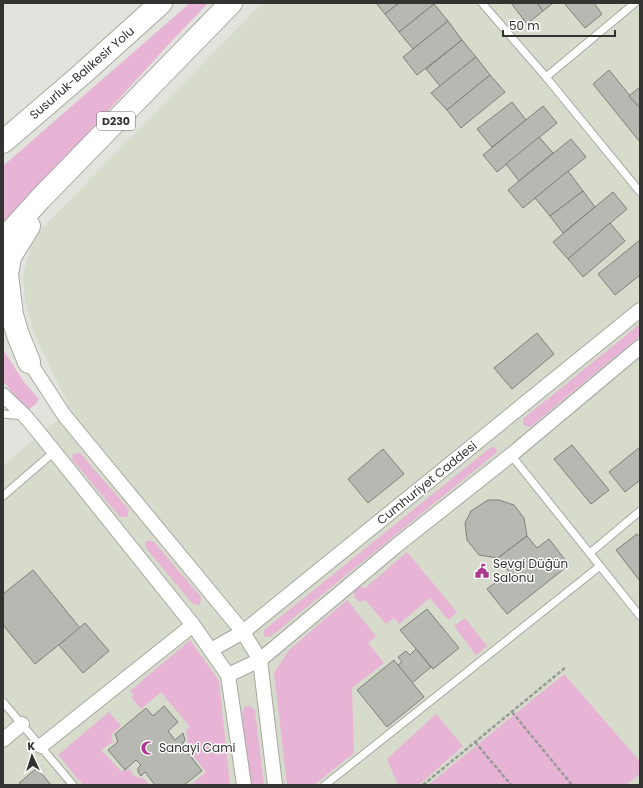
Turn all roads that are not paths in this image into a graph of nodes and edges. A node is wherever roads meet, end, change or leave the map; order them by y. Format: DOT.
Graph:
graph roads {
  1 [pos="161,3"];
  2 [pos="231,3"];
  3 [pos="482,3"];
  4 [pos="635,3"];
  5 [pos="546,77"];
  6 [pos="3,142"];
  7 [pos="49,190"];
  8 [pos="640,192"];
  9 [pos="3,240"];
  10 [pos="640,310"];
  11 [pos="3,322"];
  12 [pos="640,348"];
  13 [pos="30,362"];
  14 [pos="3,395"];
  15 [pos="3,414"];
  16 [pos="25,416"];
  17 [pos="54,452"];
  18 [pos="511,455"];
  19 [pos="3,496"];
  20 [pos="640,511"];
  21 [pos="590,553"];
  22 [pos="600,566"];
  23 [pos="640,616"];
  24 [pos="193,625"];
  25 [pos="243,632"];
  26 [pos="211,650"];
  27 [pos="260,660"];
  28 [pos="228,675"];
  29 [pos="3,702"];
  30 [pos="22,724"];
  31 [pos="3,740"];
  32 [pos="41,746"];
  33 [pos="73,785"];
  34 [pos="244,785"];
  35 [pos="275,785"];
  36 [pos="325,785"];
  1 -- 6 [label="highway, Susurluk-Balıkesir Yolu"];
  2 -- 7 [label="highway, D230"];
  3 -- 5 [label="lane"];
  4 -- 5 [label="lane"];
  5 -- 8 [label="lane"];
  7 -- 9 [label="highway, D230"];
  7 -- 13 [label="highway"];
  10 -- 25 [label="street, Cumhuriyet Caddesi"];
  11 -- 13 [label="street"];
  12 -- 18 [label="street"];
  13 -- 25 [label="street"];
  14 -- 16 [label="street"];
  15 -- 16 [label="lane"];
  16 -- 17 [label="street"];
  17 -- 19 [label="lane"];
  17 -- 24 [label="street"];
  18 -- 21 [label="lane"];
  18 -- 27 [label="street"];
  20 -- 21 [label="lane"];
  21 -- 22 [label="lane"];
  22 -- 23 [label="lane"];
  22 -- 36 [label="lane"];
  24 -- 26 [label="street"];
  24 -- 32 [label="street"];
  25 -- 26 [label="street, Cumhuriyet Caddesi"];
  25 -- 27 [label="street"];
  26 -- 28 [label="street"];
  27 -- 28 [label="street"];
  27 -- 35 [label="street"];
  28 -- 34 [label="street"];
  29 -- 30 [label="lane"];
  30 -- 31 [label="street"];
  30 -- 32 [label="lane"];
  32 -- 33 [label="lane"];
}
